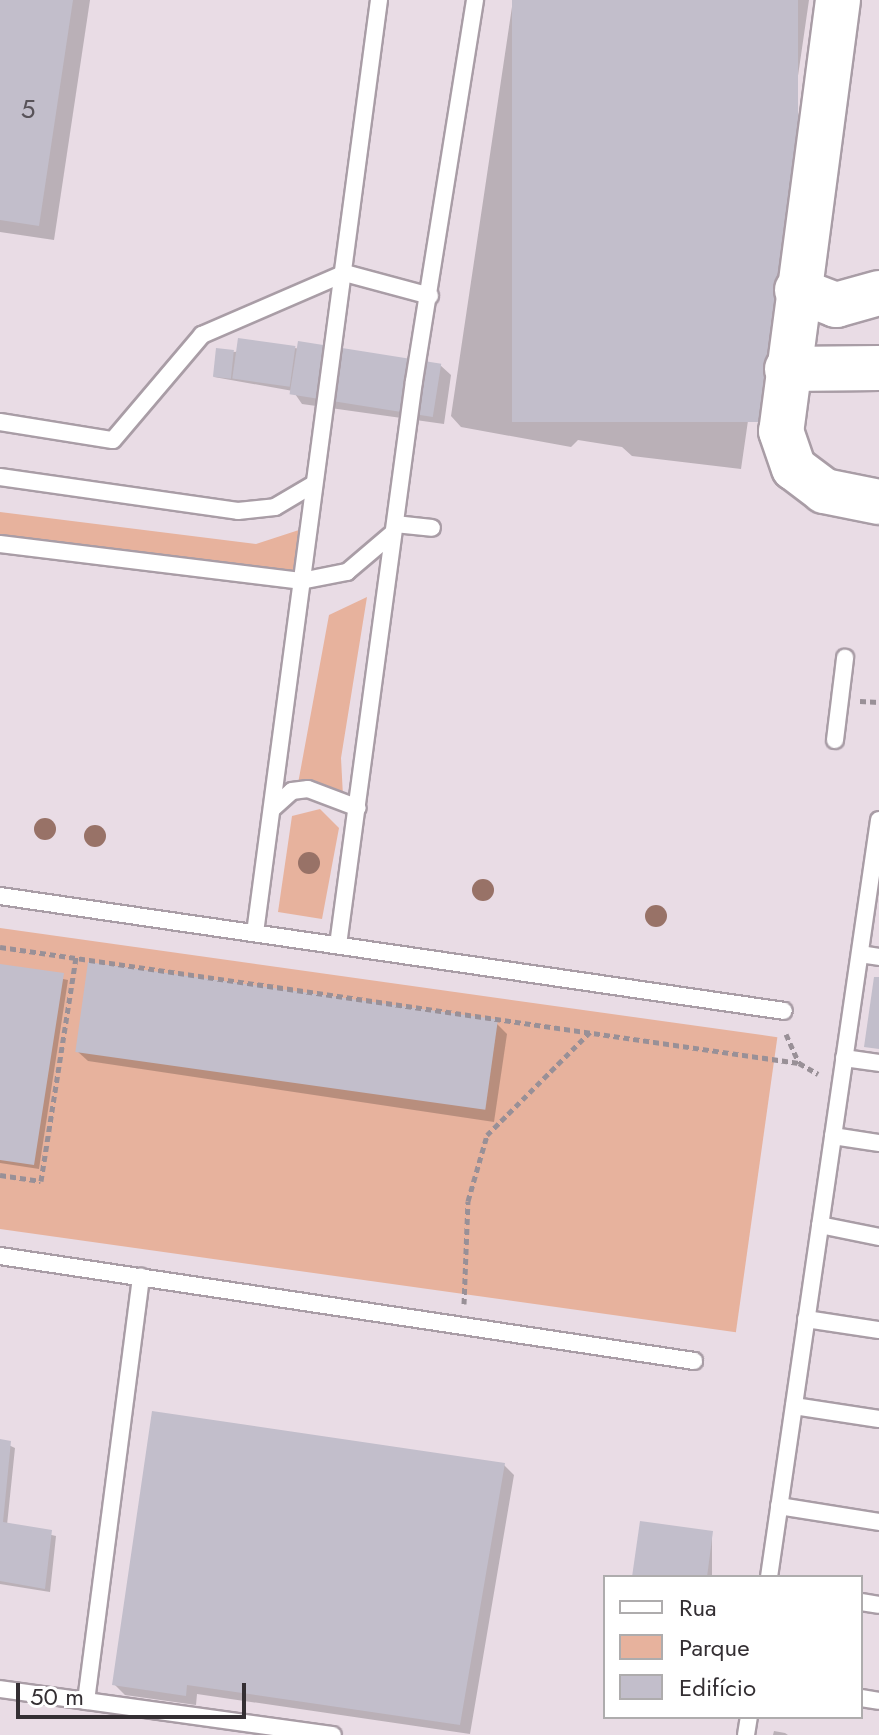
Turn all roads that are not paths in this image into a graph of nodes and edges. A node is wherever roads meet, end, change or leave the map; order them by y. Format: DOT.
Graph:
graph roads {
  1 [pos="379,0"];
  2 [pos="475,0"];
  3 [pos="838,0"];
  4 [pos="345,273"];
  5 [pos="797,290"];
  6 [pos="879,293"];
  7 [pos="430,296"];
  8 [pos="879,368"];
  9 [pos="787,369"];
  10 [pos="0,422"];
  11 [pos="0,477"];
  12 [pos="312,485"];
  13 [pos="877,503"];
  14 [pos="432,528"];
  15 [pos="394,529"];
  16 [pos="0,544"];
  17 [pos="301,581"];
  18 [pos="845,658"];
  19 [pos="835,740"];
  20 [pos="358,808"];
  21 [pos="272,809"];
  22 [pos="879,820"];
  23 [pos="876,866"];
  24 [pos="0,896"];
  25 [pos="255,933"];
  26 [pos="338,945"];
  27 [pos="860,954"];
  28 [pos="879,957"];
  29 [pos="780,1010"];
  30 [pos="844,1058"];
  31 [pos="879,1063"];
  32 [pos="833,1136"];
  33 [pos="879,1143"];
  34 [pos="820,1225"];
  35 [pos="879,1237"];
  36 [pos="0,1256"];
  37 [pos="141,1277"];
  38 [pos="806,1319"];
  39 [pos="879,1330"];
  40 [pos="694,1361"];
  41 [pos="794,1406"];
  42 [pos="879,1419"];
  43 [pos="779,1506"];
  44 [pos="879,1522"];
  45 [pos="769,1575"];
  46 [pos="0,1689"];
  47 [pos="86,1701"];
  48 [pos="333,1735"];
  1 -- 4 [label="lane"];
  2 -- 7 [label="lane"];
  3 -- 5 [label="main road"];
  4 -- 7 [label="lane"];
  4 -- 10 [label="lane"];
  4 -- 12 [label="lane"];
  5 -- 6 [label="main road"];
  5 -- 9 [label="main road"];
  7 -- 15 [label="lane"];
  8 -- 9 [label="main road"];
  9 -- 13 [label="main road"];
  11 -- 12 [label="lane"];
  12 -- 17 [label="lane"];
  14 -- 15 [label="lane"];
  15 -- 17 [label="lane"];
  15 -- 20 [label="lane"];
  16 -- 17 [label="lane"];
  17 -- 21 [label="lane"];
  18 -- 19 [label="lane"];
  20 -- 21 [label="lane"];
  20 -- 26 [label="lane"];
  21 -- 25 [label="lane"];
  22 -- 23 [label="lane"];
  23 -- 27 [label="lane"];
  24 -- 25 [label="lane"];
  25 -- 26 [label="lane"];
  26 -- 29 [label="lane"];
  27 -- 28 [label="lane"];
  27 -- 30 [label="lane"];
  30 -- 31 [label="lane"];
  30 -- 32 [label="lane"];
  32 -- 33 [label="lane"];
  32 -- 34 [label="lane"];
  34 -- 35 [label="lane"];
  34 -- 38 [label="lane"];
  36 -- 37 [label="lane"];
  37 -- 40 [label="lane"];
  37 -- 47 [label="lane"];
  38 -- 39 [label="lane"];
  38 -- 41 [label="lane"];
  41 -- 42 [label="lane"];
  41 -- 43 [label="lane"];
  43 -- 44 [label="lane"];
  43 -- 45 [label="lane"];
  46 -- 47 [label="lane"];
  47 -- 48 [label="lane"];
}
